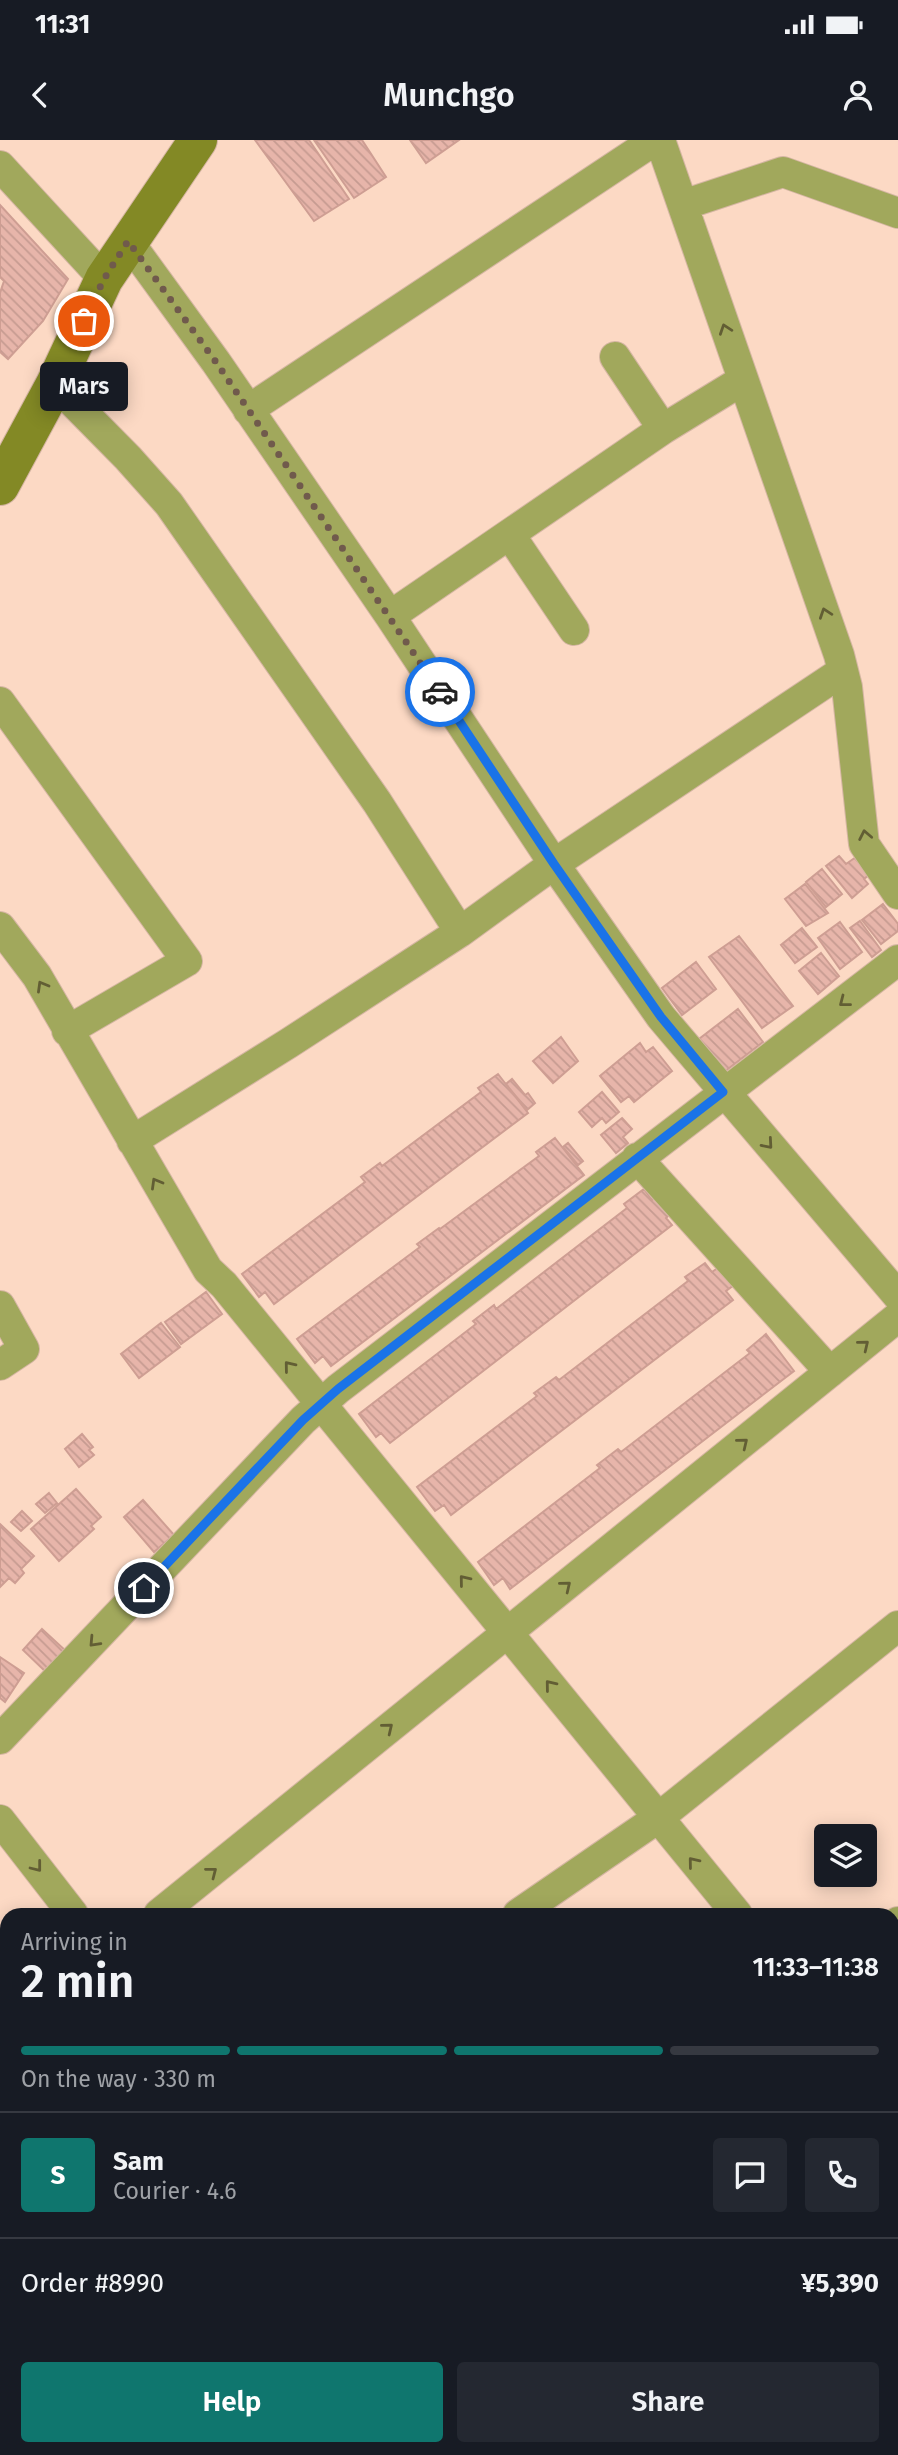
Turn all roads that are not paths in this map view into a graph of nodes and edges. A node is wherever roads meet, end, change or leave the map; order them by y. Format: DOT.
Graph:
graph roads {
  1 [pos="198,140"];
  2 [pos="655,140"];
  3 [pos="660,140"];
  4 [pos="0,166"];
  5 [pos="683,205"];
  6 [pos="898,213"];
  7 [pos="128,241"];
  8 [pos="104,279"];
  9 [pos="615,357"];
  10 [pos="743,380"];
  11 [pos="55,384"];
  12 [pos="248,410"];
  13 [pos="663,429"];
  14 [pos="0,486"];
  15 [pos="510,534"];
  16 [pos="390,616"];
  17 [pos="574,630"];
  18 [pos="843,671"];
  19 [pos="0,702"];
  20 [pos="554,864"];
  21 [pos="898,894"];
  22 [pos="0,927"];
  23 [pos="460,932"];
  24 [pos="898,960"];
  25 [pos="67,1031"];
  26 [pos="723,1092"];
  27 [pos="132,1141"];
  28 [pos="637,1158"];
  29 [pos="898,1296"];
  30 [pos="0,1306"];
  31 [pos="898,1317"];
  32 [pos="0,1365"];
  33 [pos="830,1372"];
  34 [pos="320,1405"];
  35 [pos="898,1626"];
  36 [pos="507,1633"];
  37 [pos="0,1739"];
  38 [pos="658,1818"];
  39 [pos="0,1820"];
  40 [pos="68,1908"];
  41 [pos="166,1908"];
  42 [pos="527,1908"];
  43 [pos="732,1908"];
  1 -- 7 [label="main road"];
  2 -- 12 [label="street"];
  3 -- 5 [label="street"];
  4 -- 8 [label="street"];
  5 -- 6 [label="street"];
  10 -- 5 [label="street, one-way"];
  7 -- 8 [label="main road"];
  7 -- 12 [label="street"];
  8 -- 11 [label="main road"];
  9 -- 13 [label="street"];
  10 -- 13 [label="street"];
  18 -- 10 [label="street, one-way"];
  11 -- 14 [label="main road"];
  11 -- 23 [label="street"];
  12 -- 16 [label="street"];
  13 -- 15 [label="street"];
  15 -- 16 [label="street"];
  15 -- 17 [label="street"];
  16 -- 20 [label="street"];
  18 -- 20 [label="street"];
  21 -- 18 [label="street, one-way"];
  19 -- 25 [label="street"];
  20 -- 23 [label="street"];
  20 -- 26 [label="street"];
  25 -- 22 [label="street, one-way"];
  23 -- 27 [label="street"];
  24 -- 26 [label="street, one-way"];
  25 -- 27 [label="street"];
  26 -- 28 [label="street"];
  26 -- 29 [label="street, one-way"];
  34 -- 27 [label="street, one-way"];
  28 -- 33 [label="street"];
  28 -- 34 [label="street"];
  30 -- 32 [label="street"];
  33 -- 31 [label="street, one-way"];
  36 -- 33 [label="street, one-way"];
  36 -- 34 [label="street, one-way"];
  34 -- 37 [label="street, one-way"];
  35 -- 38 [label="street"];
  38 -- 36 [label="street, one-way"];
  41 -- 36 [label="street, one-way"];
  38 -- 42 [label="street"];
  43 -- 38 [label="street, one-way"];
  39 -- 40 [label="street, one-way"];
}
